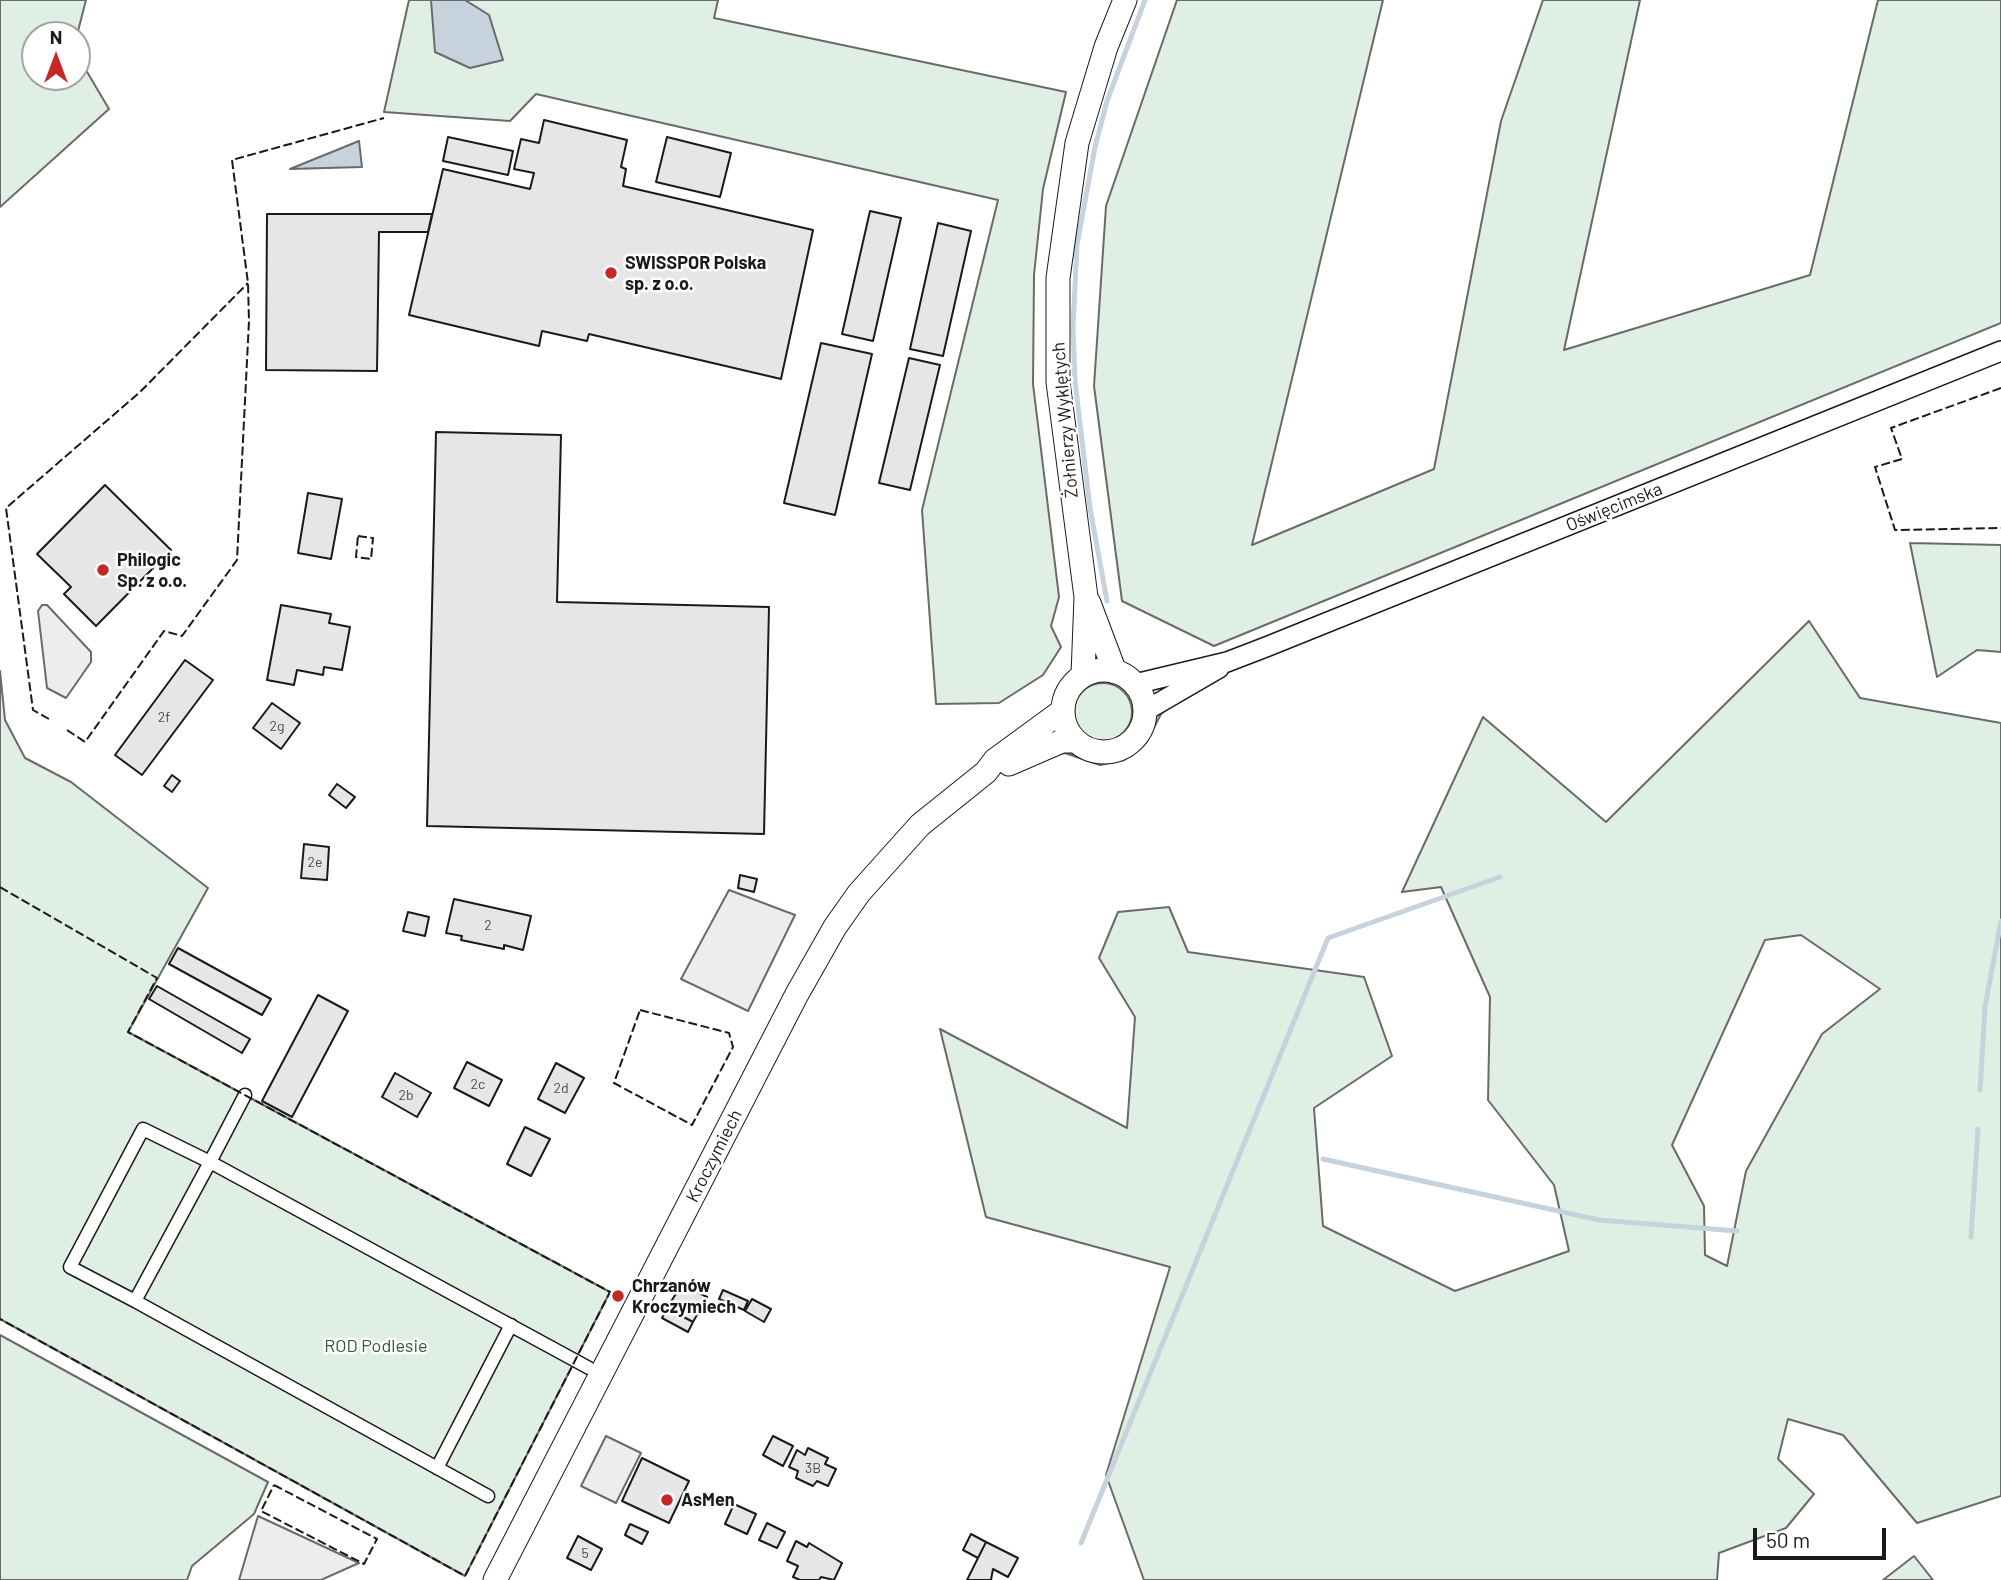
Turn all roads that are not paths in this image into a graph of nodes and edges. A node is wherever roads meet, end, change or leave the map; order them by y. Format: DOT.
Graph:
graph roads {
  1 [pos="1125,0"];
  2 [pos="2001,351"];
  3 [pos="1086,597"];
  4 [pos="1227,662"];
  5 [pos="1115,672"];
  6 [pos="1083,676"];
  7 [pos="1135,684"];
  8 [pos="1062,711"];
  9 [pos="1145,711"];
  10 [pos="1074,741"];
  11 [pos="986,772"];
  12 [pos="246,1095"];
  13 [pos="210,1162"];
  14 [pos="135,1301"];
  15 [pos="511,1325"];
  16 [pos="589,1368"];
  17 [pos="437,1468"];
  18 [pos="488,1496"];
  19 [pos="495,1580"];
  1 -- 3 [label="main road, Żołnierzy Wyklętych"];
  2 -- 4 [label="street, Oświęcimska"];
  3 -- 5 [label="main road, Żołnierzy Wyklętych"];
  3 -- 6 [label="main road, Żołnierzy Wyklętych"];
  4 -- 7 [label="street, Oświęcimska"];
  4 -- 9 [label="street, Oświęcimska"];
  5 -- 6 [label="main road"];
  5 -- 7 [label="main road"];
  6 -- 8 [label="main road"];
  7 -- 9 [label="main road"];
  8 -- 10 [label="main road"];
  8 -- 11 [label="main road, Kroczymiech"];
  9 -- 10 [label="main road"];
  10 -- 11 [label="main road, Kroczymiech"];
  11 -- 19 [label="main road, Kroczymiech"];
  12 -- 13 [label="street"];
  13 -- 14 [label="street"];
  13 -- 14 [label="street"];
  13 -- 15 [label="street"];
  14 -- 17 [label="street"];
  15 -- 16 [label="street"];
  15 -- 17 [label="street"];
  17 -- 18 [label="street"];
}
